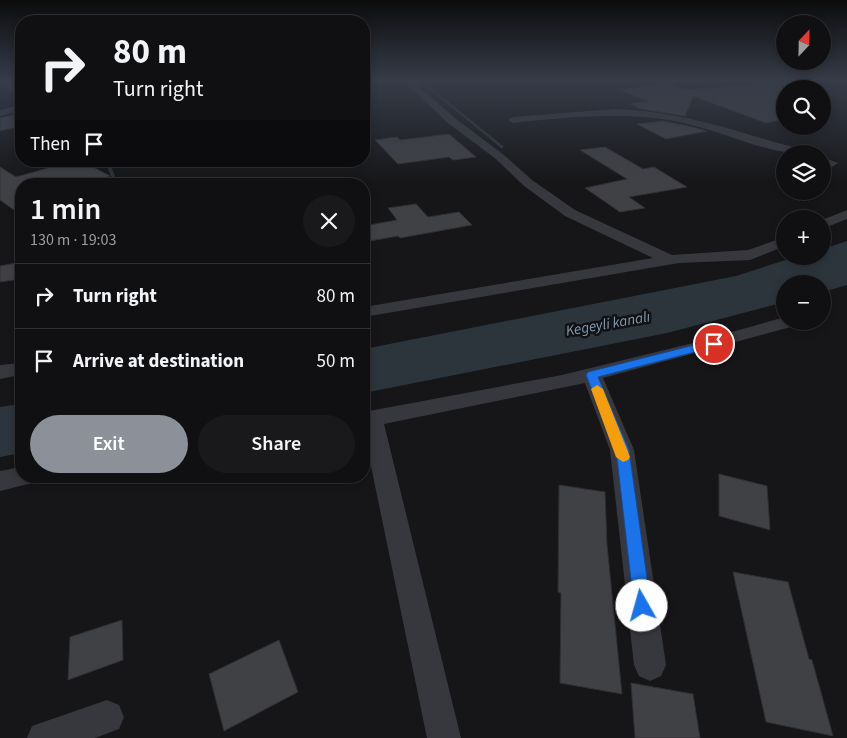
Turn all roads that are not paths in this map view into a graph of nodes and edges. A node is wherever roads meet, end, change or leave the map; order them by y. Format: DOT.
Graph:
graph roads {
  1 [pos="445,114"];
  2 [pos="571,114"];
  3 [pos="651,114"];
  4 [pos="513,120"];
  5 [pos="776,146"];
  6 [pos="847,214"];
  7 [pos="831,221"];
  8 [pos="776,244"];
  9 [pos="672,260"];
  10 [pos="370,311"];
  11 [pos="776,326"];
  12 [pos="15,370"];
  13 [pos="0,372"];
  14 [pos="592,375"];
  15 [pos="370,420"];
  16 [pos="370,428"];
  17 [pos="15,478"];
  18 [pos="0,481"];
  19 [pos="650,665"];
  20 [pos="107,717"];
  21 [pos="44,738"];
  22 [pos="444,738"];
  1 -- 9 [label="street"];
  2 -- 4 [label="street"];
  3 -- 5 [label="street"];
  6 -- 7 [label="street"];
  8 -- 9 [label="street"];
  9 -- 10 [label="street"];
  11 -- 14 [label="street"];
  12 -- 13 [label="street"];
  14 -- 15 [label="street"];
  14 -- 19 [label="street"];
  16 -- 22 [label="street"];
  17 -- 18 [label="street"];
  20 -- 21 [label="street"];
}
